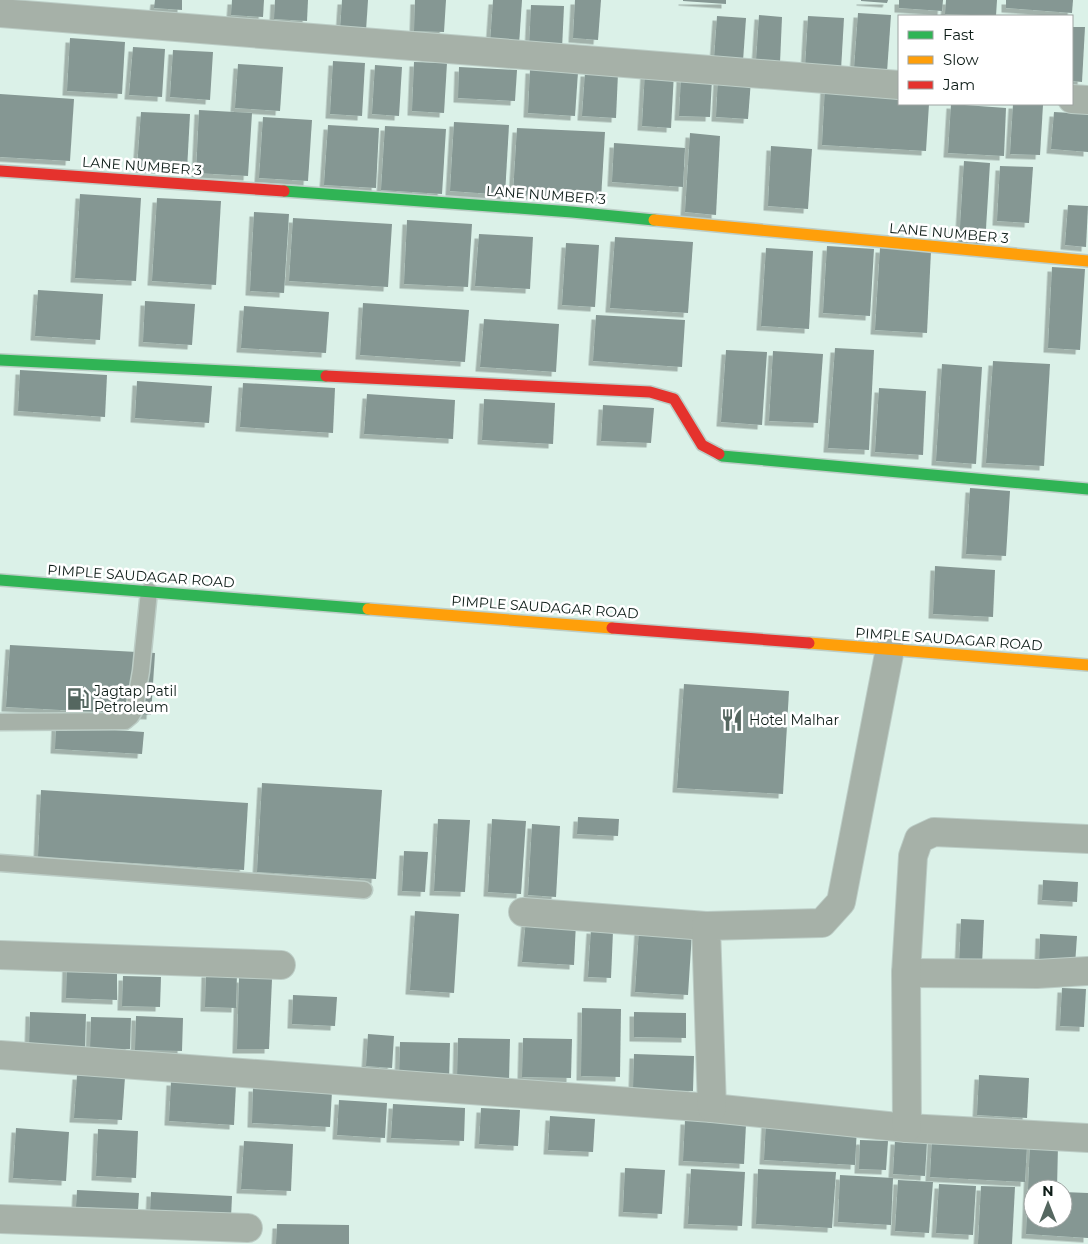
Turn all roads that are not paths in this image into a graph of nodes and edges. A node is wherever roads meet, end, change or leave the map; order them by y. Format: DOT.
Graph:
graph roads {
  1 [pos="0,13"];
  2 [pos="898,85"];
  3 [pos="1073,99"];
  4 [pos="1088,100"];
  5 [pos="0,171"];
  6 [pos="1088,261"];
  7 [pos="0,360"];
  8 [pos="1088,489"];
  9 [pos="0,580"];
  10 [pos="149,591"];
  11 [pos="890,650"];
  12 [pos="1088,665"];
  13 [pos="0,722"];
  14 [pos="1088,839"];
  15 [pos="0,863"];
  16 [pos="364,890"];
  17 [pos="524,912"];
  18 [pos="706,926"];
  19 [pos="0,955"];
  20 [pos="281,965"];
  21 [pos="1088,971"];
  22 [pos="906,973"];
  23 [pos="0,1055"];
  24 [pos="712,1108"];
  25 [pos="907,1128"];
  26 [pos="1088,1138"];
  27 [pos="0,1219"];
  28 [pos="248,1228"];
  1 -- 2 [label="street"];
  3 -- 4 [label="street"];
  5 -- 6 [label="street, LANE NUMBER 3"];
  7 -- 8 [label="street"];
  9 -- 10 [label="street, PIMPLE SAUDAGAR ROAD"];
  10 -- 11 [label="street, PIMPLE SAUDAGAR ROAD"];
  10 -- 13 [label="lane"];
  11 -- 12 [label="street, PIMPLE SAUDAGAR ROAD"];
  11 -- 18 [label="street"];
  14 -- 22 [label="street"];
  15 -- 16 [label="lane"];
  17 -- 18 [label="street"];
  18 -- 24 [label="street"];
  19 -- 20 [label="street"];
  21 -- 22 [label="street"];
  22 -- 25 [label="street"];
  23 -- 24 [label="street"];
  24 -- 25 [label="street"];
  25 -- 26 [label="street"];
  27 -- 28 [label="street"];
}
